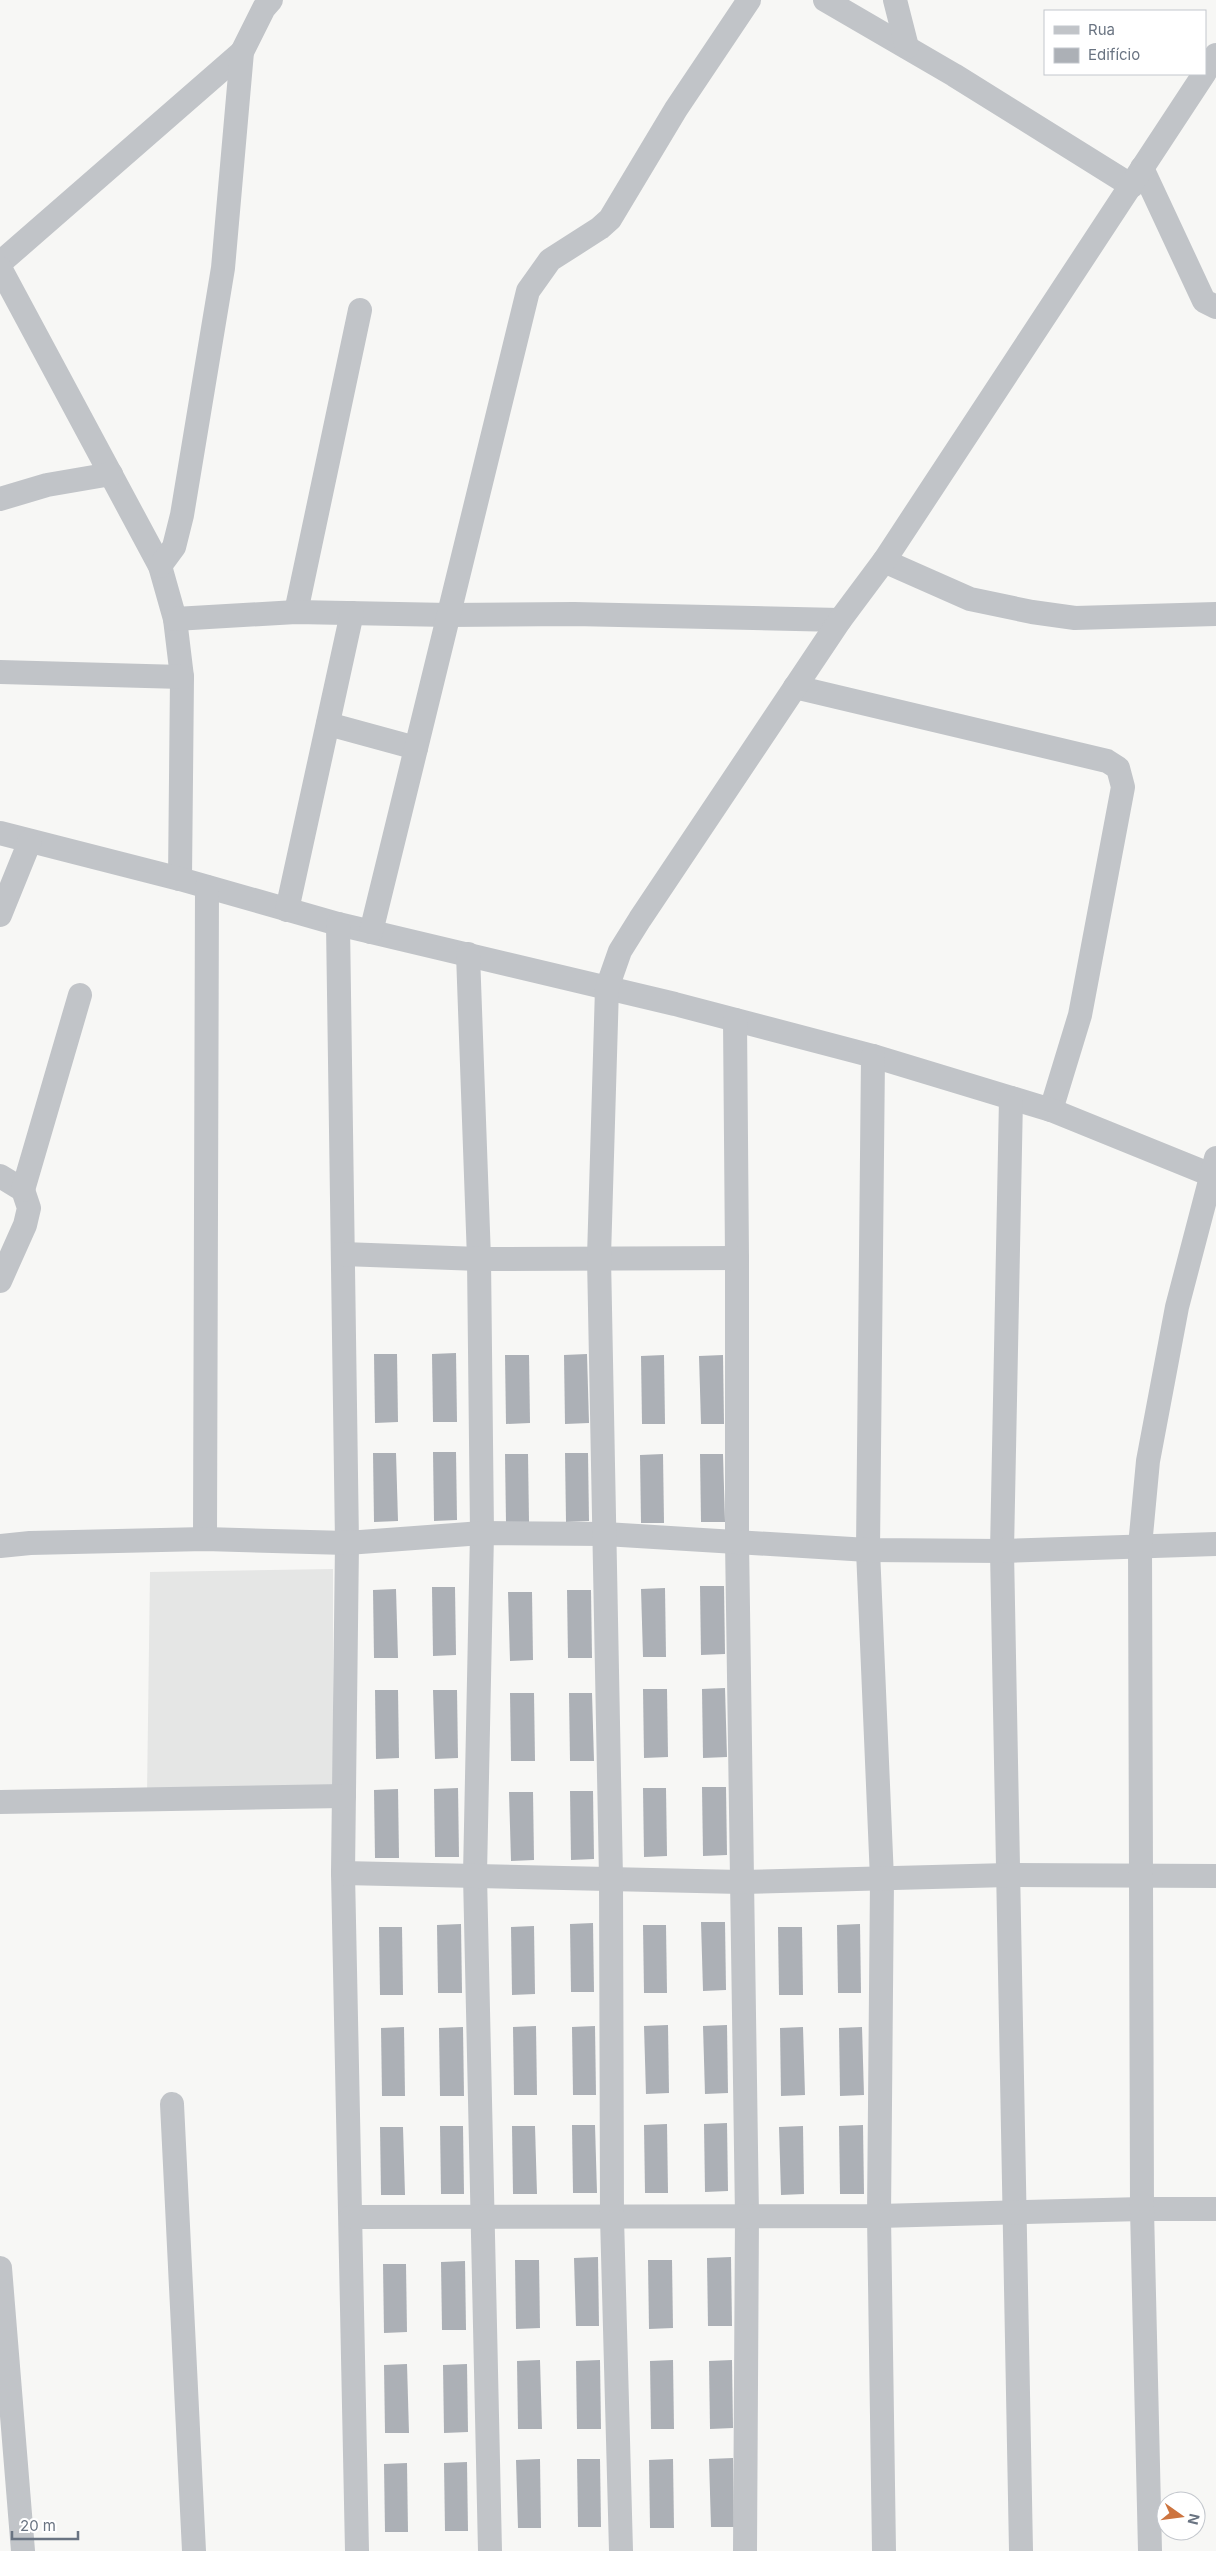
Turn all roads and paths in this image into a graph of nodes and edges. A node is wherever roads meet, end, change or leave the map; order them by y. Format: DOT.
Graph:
graph roads {
  1 [pos="749,0"];
  2 [pos="824,0"];
  3 [pos="895,0"];
  4 [pos="263,3"];
  5 [pos="907,47"];
  6 [pos="242,52"];
  7 [pos="1216,55"];
  8 [pos="1206,70"];
  9 [pos="1203,75"];
  10 [pos="1137,177"];
  11 [pos="0,263"];
  12 [pos="4,282"];
  13 [pos="1216,308"];
  14 [pos="360,310"];
  15 [pos="110,474"];
  16 [pos="0,498"];
  17 [pos="884,561"];
  18 [pos="160,566"];
  19 [pos="296,612"];
  20 [pos="352,613"];
  21 [pos="1216,614"];
  22 [pos="449,615"];
  23 [pos="175,618"];
  24 [pos="840,620"];
  25 [pos="0,672"];
  26 [pos="182,676"];
  27 [pos="795,687"];
  28 [pos="328,724"];
  29 [pos="416,748"];
  30 [pos="0,833"];
  31 [pos="30,840"];
  32 [pos="180,879"];
  33 [pos="208,887"];
  34 [pos="287,910"];
  35 [pos="0,915"];
  36 [pos="338,924"];
  37 [pos="371,932"];
  38 [pos="468,954"];
  39 [pos="607,988"];
  40 [pos="80,995"];
  41 [pos="735,1020"];
  42 [pos="873,1056"];
  43 [pos="1011,1098"];
  44 [pos="1051,1110"];
  45 [pos="1214,1170"];
  46 [pos="0,1176"];
  47 [pos="23,1190"];
  48 [pos="343,1254"];
  49 [pos="599,1257"];
  50 [pos="738,1258"];
  51 [pos="479,1259"];
  52 [pos="0,1281"];
  53 [pos="482,1533"];
  54 [pos="605,1534"];
  55 [pos="205,1540"];
  56 [pos="737,1542"];
  57 [pos="347,1544"];
  58 [pos="1216,1544"];
  59 [pos="0,1546"];
  60 [pos="1140,1546"];
  61 [pos="868,1550"];
  62 [pos="1002,1551"];
  63 [pos="344,1796"];
  64 [pos="0,1802"];
  65 [pos="343,1873"];
  66 [pos="475,1875"];
  67 [pos="1008,1875"];
  68 [pos="1141,1876"];
  69 [pos="1216,1876"];
  70 [pos="611,1878"];
  71 [pos="882,1879"];
  72 [pos="741,1882"];
  73 [pos="172,2104"];
  74 [pos="1142,2209"];
  75 [pos="1216,2209"];
  76 [pos="1013,2212"];
  77 [pos="484,2216"];
  78 [pos="746,2216"];
  79 [pos="878,2216"];
  80 [pos="351,2217"];
  81 [pos="612,2217"];
  82 [pos="0,2268"];
  83 [pos="23,2551"];
  84 [pos="194,2551"];
  85 [pos="357,2551"];
  86 [pos="490,2551"];
  87 [pos="621,2551"];
  88 [pos="745,2551"];
  89 [pos="884,2551"];
  90 [pos="1021,2551"];
  91 [pos="1150,2551"];
  1 -- 22 [label="street"];
  2 -- 5 [label="street"];
  3 -- 5 [label="street"];
  4 -- 6 [label="street"];
  5 -- 10 [label="street"];
  6 -- 11 [label="street"];
  6 -- 18 [label="street"];
  7 -- 8 [label="street"];
  9 -- 10 [label="street"];
  10 -- 13 [label="street"];
  10 -- 17 [label="street"];
  12 -- 15 [label="street"];
  14 -- 19 [label="street"];
  15 -- 16 [label="street"];
  15 -- 18 [label="street"];
  17 -- 21 [label="street"];
  17 -- 24 [label="street"];
  18 -- 23 [label="street"];
  19 -- 20 [label="street"];
  19 -- 23 [label="street"];
  20 -- 22 [label="street"];
  20 -- 28 [label="street"];
  22 -- 24 [label="street"];
  22 -- 29 [label="street"];
  23 -- 26 [label="street"];
  24 -- 27 [label="street"];
  25 -- 26 [label="street"];
  26 -- 32 [label="street"];
  27 -- 39 [label="street"];
  27 -- 44 [label="street"];
  28 -- 29 [label="street"];
  28 -- 34 [label="street"];
  29 -- 37 [label="street"];
  30 -- 31 [label="street"];
  31 -- 32 [label="street"];
  31 -- 35 [label="street"];
  32 -- 33 [label="street"];
  33 -- 34 [label="street"];
  33 -- 55 [label="street"];
  34 -- 36 [label="street"];
  36 -- 37 [label="street"];
  36 -- 48 [label="street"];
  37 -- 38 [label="street"];
  38 -- 39 [label="street"];
  38 -- 51 [label="street"];
  39 -- 41 [label="street"];
  39 -- 49 [label="street"];
  40 -- 47 [label="street"];
  41 -- 42 [label="street"];
  41 -- 50 [label="street"];
  42 -- 43 [label="street"];
  42 -- 61 [label="street"];
  43 -- 44 [label="street"];
  43 -- 62 [label="street"];
  44 -- 45 [label="street"];
  45 -- 60 [label="street"];
  46 -- 47 [label="street"];
  47 -- 52 [label="street"];
  48 -- 51 [label="street"];
  48 -- 57 [label="street"];
  49 -- 50 [label="street"];
  49 -- 51 [label="street"];
  49 -- 54 [label="street"];
  50 -- 56 [label="street"];
  51 -- 53 [label="street"];
  53 -- 54 [label="street"];
  53 -- 57 [label="street"];
  53 -- 66 [label="street"];
  54 -- 56 [label="street"];
  54 -- 70 [label="street"];
  55 -- 57 [label="street"];
  55 -- 59 [label="street"];
  56 -- 61 [label="street"];
  56 -- 72 [label="street"];
  57 -- 63 [label="street"];
  58 -- 60 [label="street"];
  60 -- 62 [label="street"];
  60 -- 68 [label="street"];
  61 -- 62 [label="street"];
  61 -- 71 [label="street"];
  62 -- 67 [label="street"];
  63 -- 64 [label="street"];
  63 -- 65 [label="street"];
  65 -- 66 [label="street"];
  65 -- 80 [label="street"];
  66 -- 70 [label="street"];
  66 -- 77 [label="street"];
  67 -- 68 [label="street"];
  67 -- 71 [label="street"];
  67 -- 76 [label="street"];
  68 -- 69 [label="street"];
  68 -- 74 [label="street"];
  70 -- 72 [label="street"];
  70 -- 81 [label="street"];
  71 -- 72 [label="street"];
  71 -- 79 [label="street"];
  72 -- 78 [label="street"];
  73 -- 84 [label="street"];
  74 -- 75 [label="street"];
  74 -- 76 [label="street"];
  74 -- 91 [label="street"];
  76 -- 79 [label="street"];
  76 -- 90 [label="street"];
  77 -- 80 [label="street"];
  77 -- 81 [label="street"];
  77 -- 86 [label="street"];
  78 -- 79 [label="street"];
  78 -- 81 [label="street"];
  78 -- 88 [label="street"];
  79 -- 89 [label="street"];
  80 -- 85 [label="street"];
  81 -- 87 [label="street"];
  82 -- 83 [label="street"];
}
